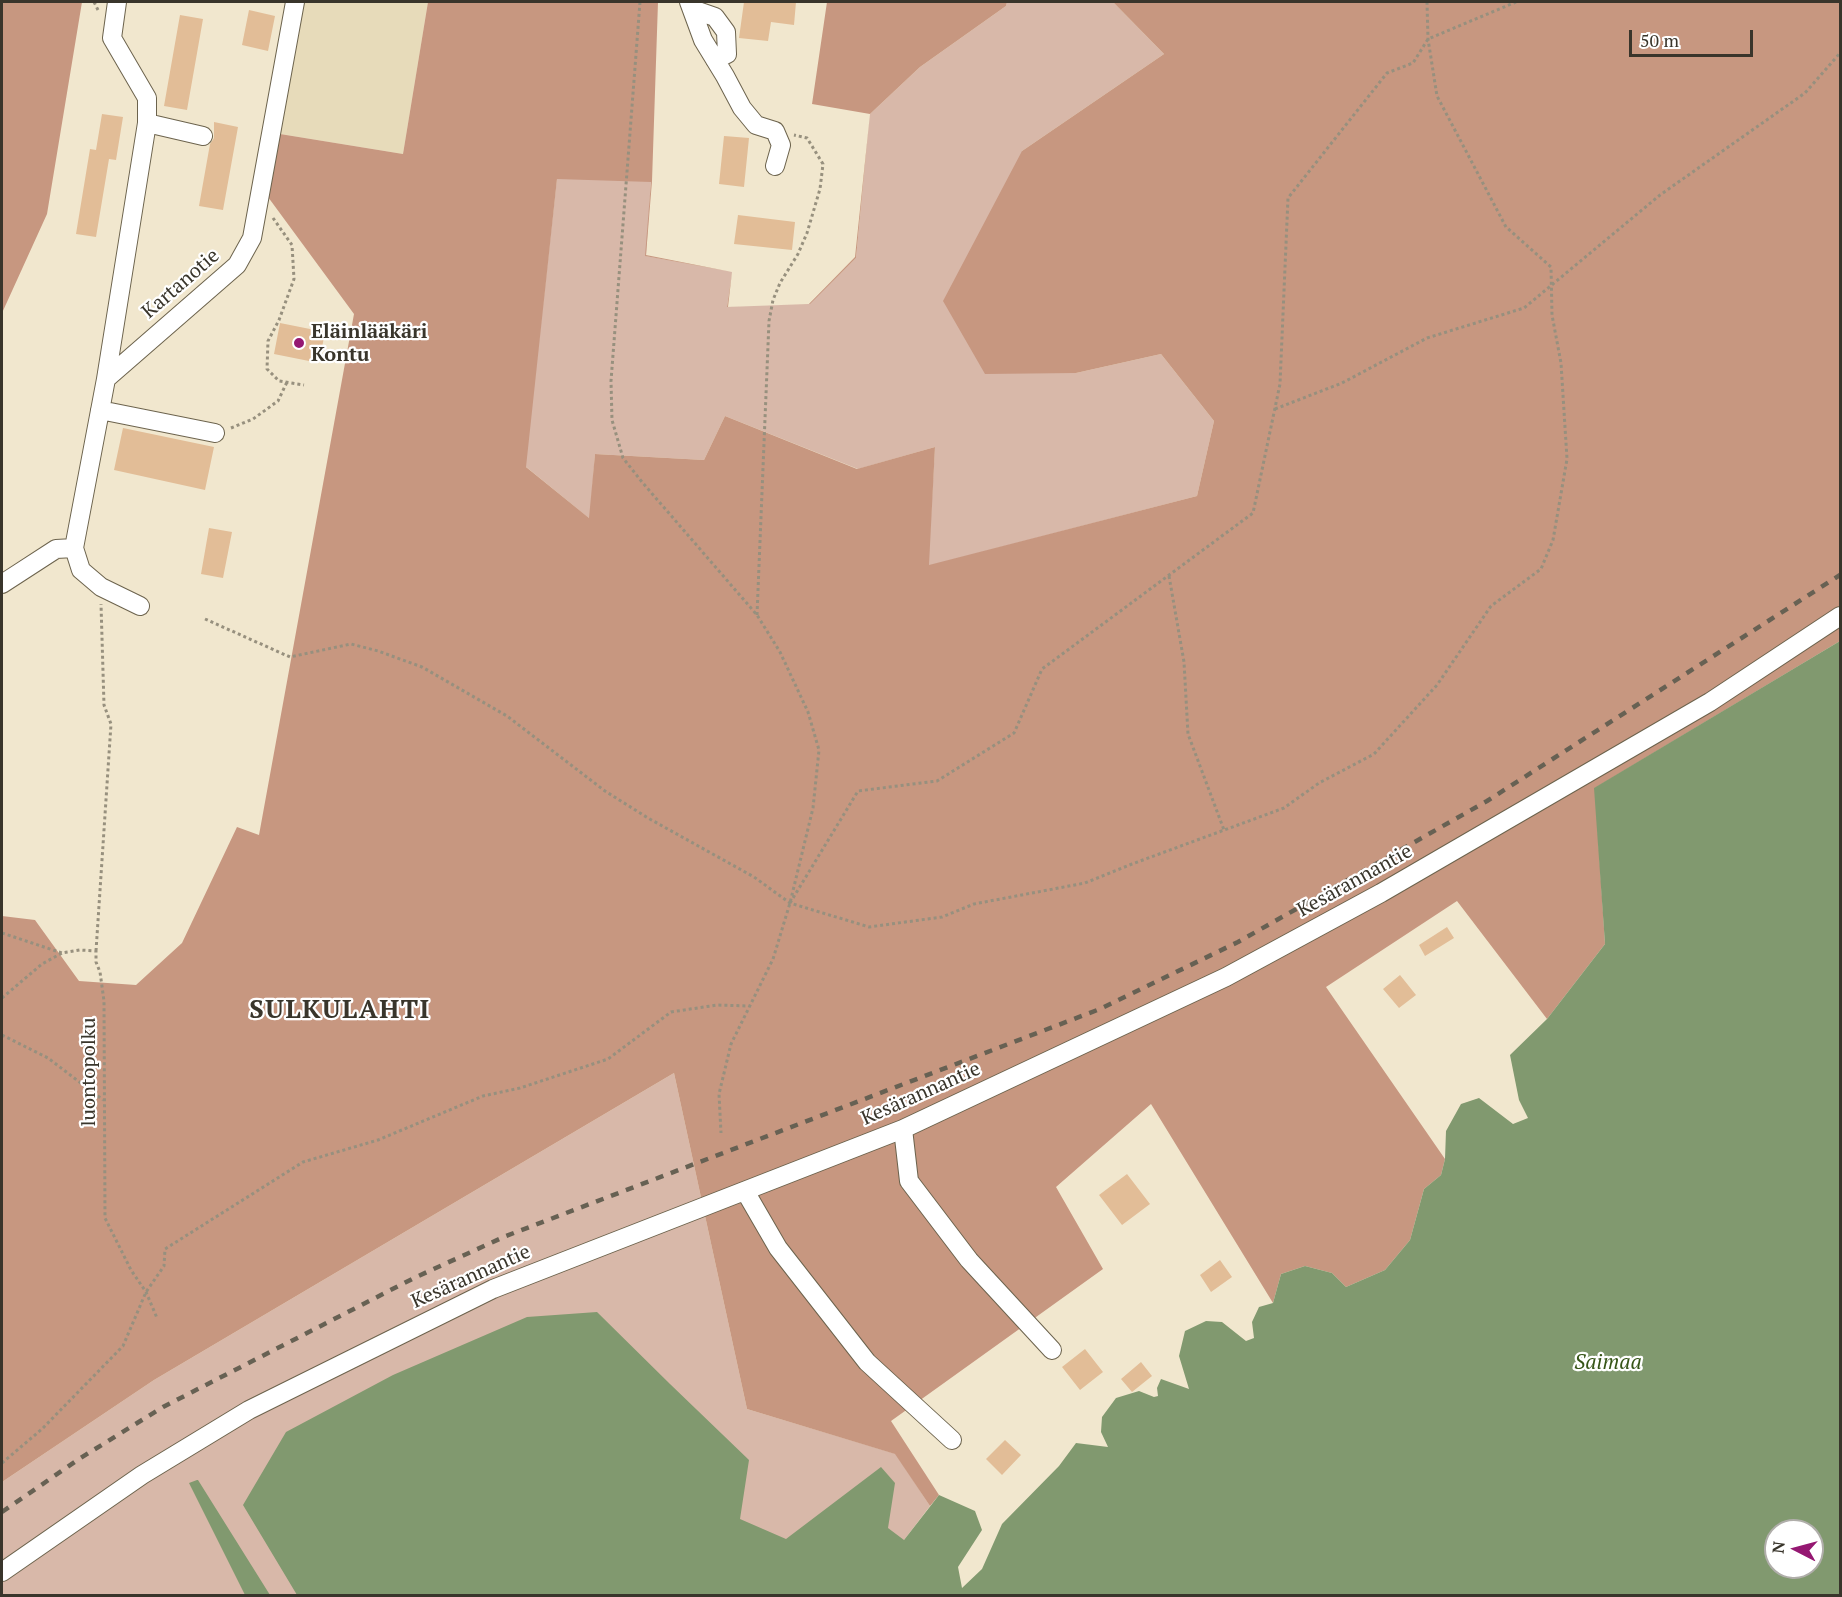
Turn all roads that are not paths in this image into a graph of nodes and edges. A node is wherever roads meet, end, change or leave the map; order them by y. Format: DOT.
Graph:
graph roads {
  1 [pos="117,2"];
  2 [pos="295,2"];
  3 [pos="690,5"];
  4 [pos="147,123"];
  5 [pos="203,136"];
  6 [pos="775,166"];
  7 [pos="106,379"];
  8 [pos="100,410"];
  9 [pos="215,433"];
  10 [pos="74,548"];
  11 [pos="2,584"];
  12 [pos="140,606"];
  13 [pos="1840,616"];
  14 [pos="903,1130"];
  15 [pos="745,1191"];
  16 [pos="1052,1350"];
  17 [pos="952,1440"];
  18 [pos="2,1572"];
  1 -- 4 [label="street"];
  2 -- 7 [label="street, Kartanotie"];
  3 -- 6 [label="street"];
  4 -- 5 [label="street"];
  4 -- 7 [label="street"];
  7 -- 8 [label="street"];
  8 -- 9 [label="street"];
  8 -- 10 [label="street"];
  10 -- 11 [label="street"];
  10 -- 12 [label="street"];
  13 -- 14 [label="street, Kesärannantie"];
  14 -- 15 [label="street, Kesärannantie"];
  14 -- 16 [label="street"];
  15 -- 17 [label="street"];
  15 -- 18 [label="street, Kesärannantie"];
}
